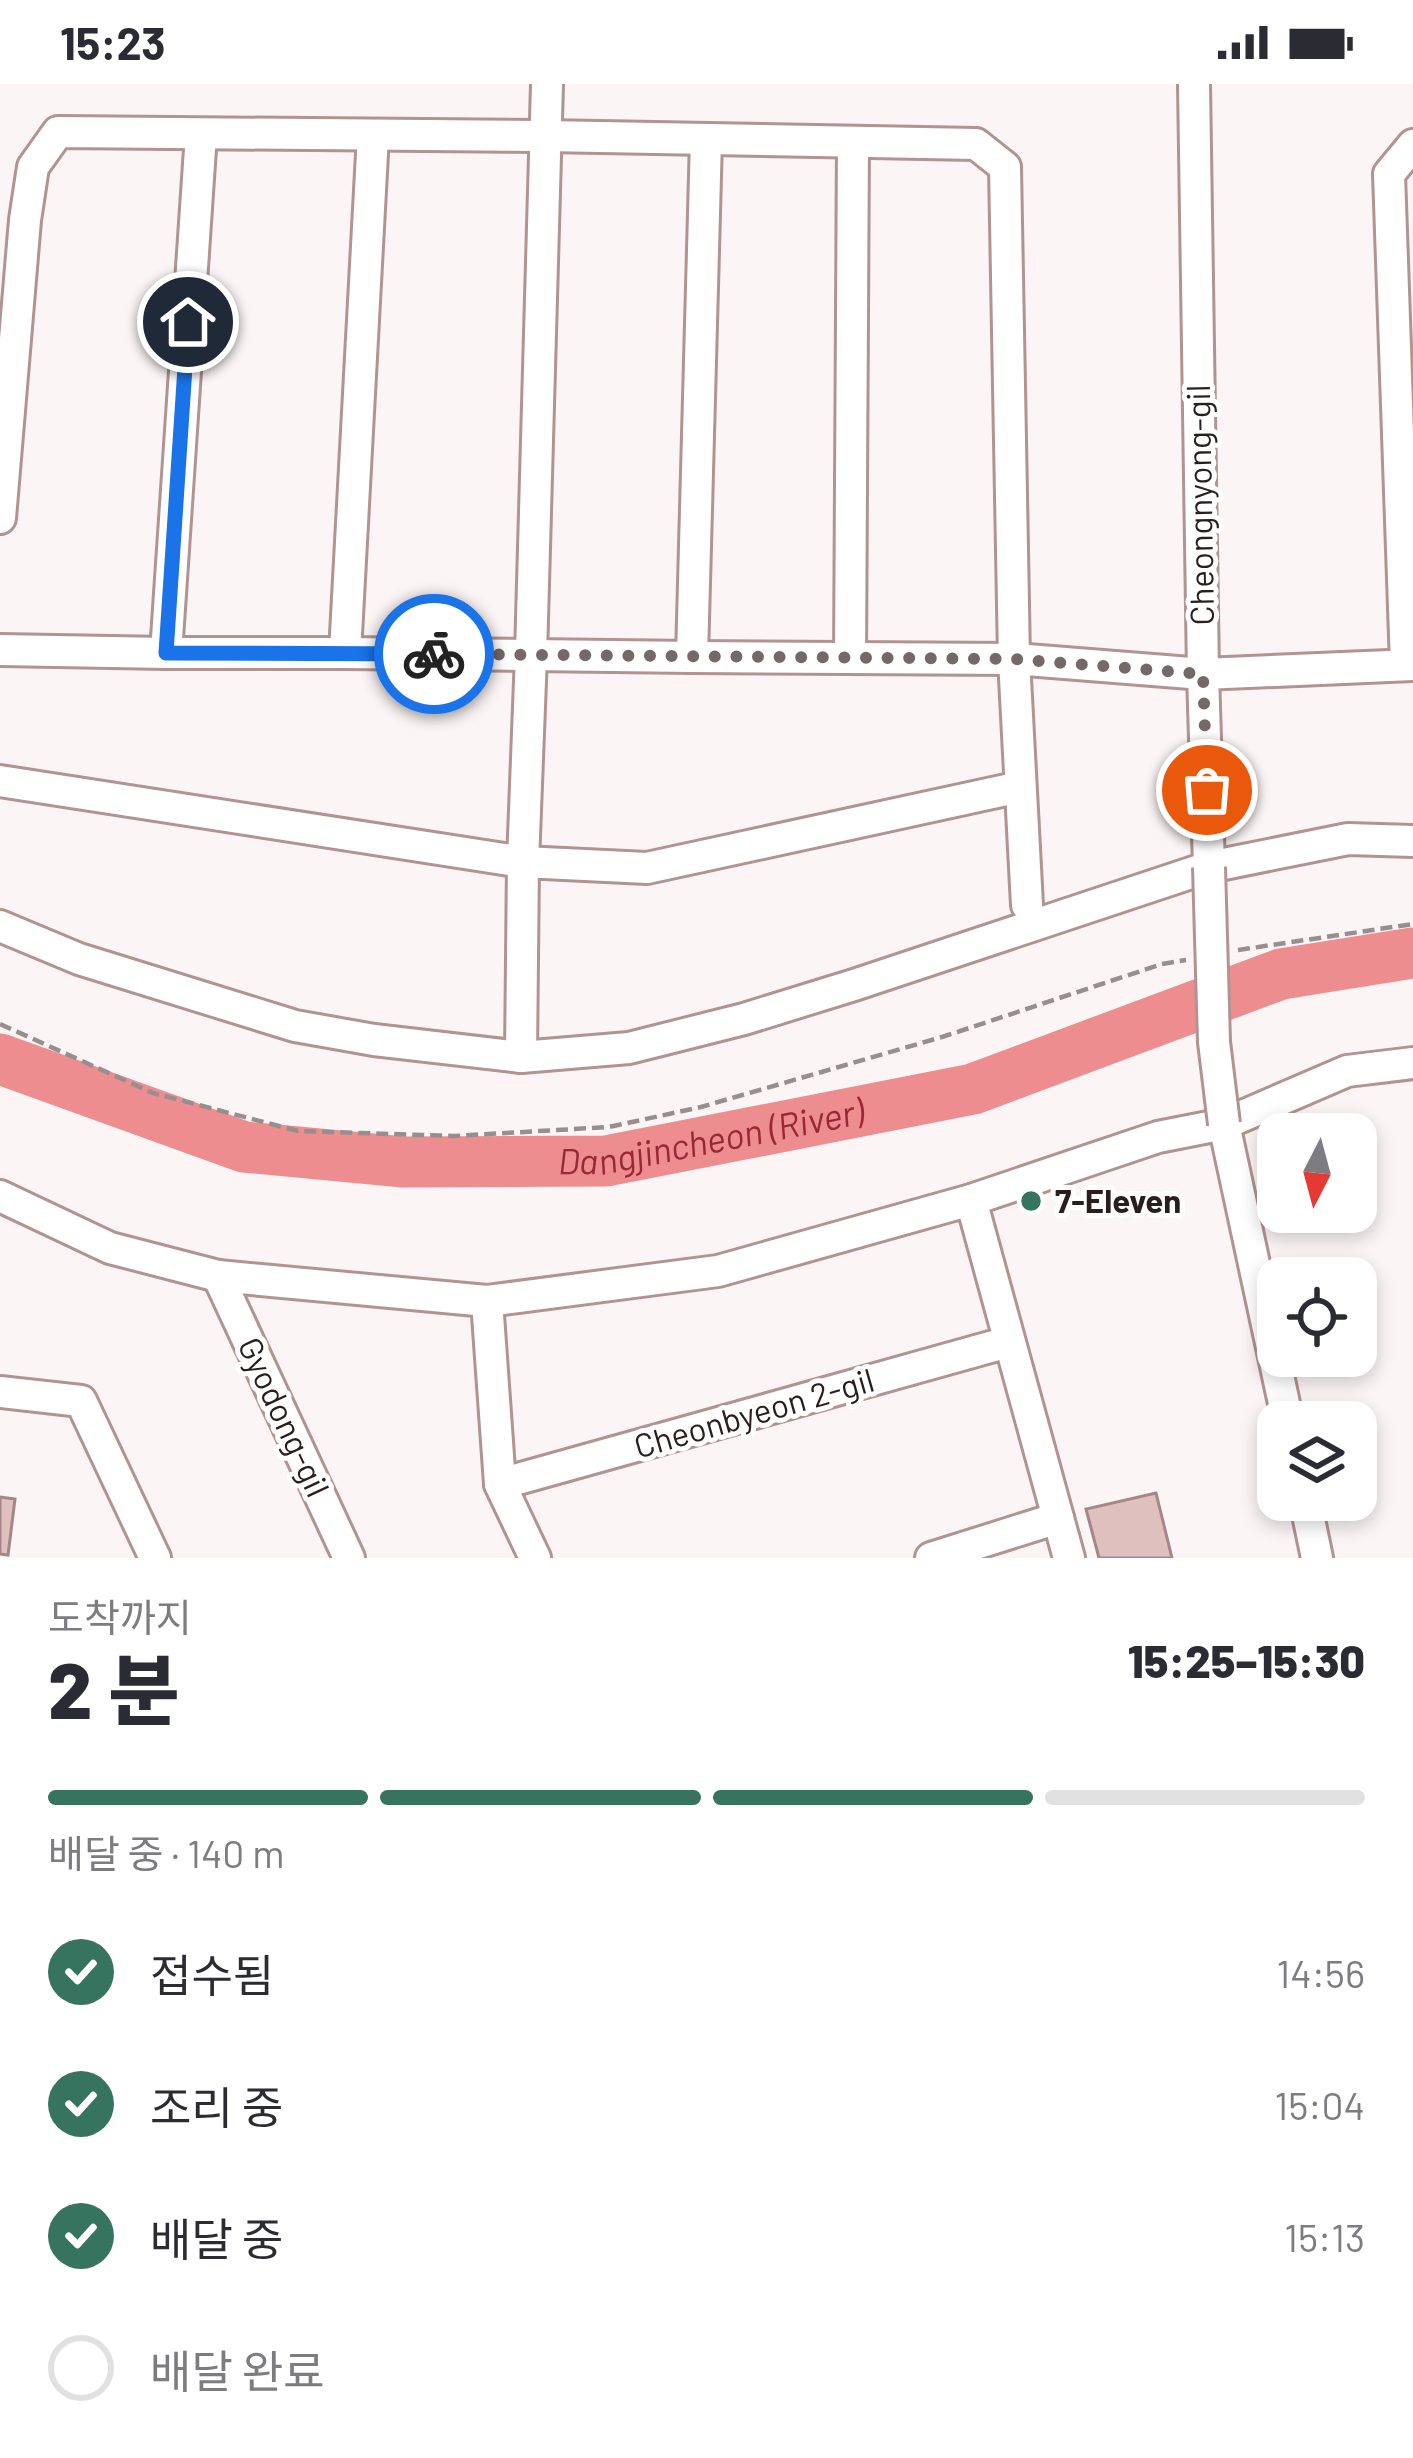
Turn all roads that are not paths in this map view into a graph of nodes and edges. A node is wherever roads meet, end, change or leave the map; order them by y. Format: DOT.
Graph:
graph roads {
  1 [pos="548,84"];
  2 [pos="1194,84"];
  3 [pos="200,134"];
  4 [pos="373,135"];
  5 [pos="545,136"];
  6 [pos="706,140"];
  7 [pos="853,142"];
  8 [pos="1413,145"];
  9 [pos="0,518"];
  10 [pos="0,650"];
  11 [pos="166,653"];
  12 [pos="345,653"];
  13 [pos="531,655"];
  14 [pos="692,657"];
  15 [pos="850,658"];
  16 [pos="1014,659"];
  17 [pos="1409,665"];
  18 [pos="1203,674"];
  19 [pos="0,781"];
  20 [pos="1020,787"];
  21 [pos="1413,841"];
  22 [pos="523,862"];
  23 [pos="1209,867"];
  24 [pos="1027,905"];
  25 [pos="0,926"];
  26 [pos="521,1058"];
  27 [pos="1413,1064"];
  28 [pos="1224,1124"];
  29 [pos="0,1196"];
  30 [pos="971,1200"];
  31 [pos="218,1276"];
  32 [pos="487,1301"];
  33 [pos="1008,1342"];
  34 [pos="0,1392"];
  35 [pos="1283,1401"];
  36 [pos="500,1484"];
  37 [pos="1058,1517"];
  38 [pos="1309,1521"];
  39 [pos="155,1558"];
  40 [pos="349,1558"];
  41 [pos="536,1558"];
  42 [pos="932,1558"];
  43 [pos="1069,1558"];
  44 [pos="1317,1558"];
  1 -- 5 [label="street"];
  2 -- 18 [label="street, Cheongnyong-gil"];
  3 -- 4 [label="street"];
  3 -- 9 [label="street"];
  3 -- 11 [label="street"];
  4 -- 5 [label="street"];
  4 -- 12 [label="street"];
  5 -- 6 [label="street"];
  5 -- 13 [label="street"];
  6 -- 7 [label="street"];
  6 -- 14 [label="street"];
  7 -- 15 [label="street"];
  7 -- 16 [label="street"];
  8 -- 17 [label="street"];
  10 -- 11 [label="street"];
  11 -- 12 [label="street"];
  12 -- 13 [label="street"];
  13 -- 14 [label="street"];
  13 -- 22 [label="street"];
  14 -- 15 [label="street"];
  15 -- 16 [label="street"];
  16 -- 18 [label="street"];
  16 -- 20 [label="street"];
  17 -- 18 [label="street"];
  18 -- 23 [label="street, Cheongnyong-gil"];
  19 -- 22 [label="street"];
  20 -- 22 [label="street"];
  20 -- 24 [label="street"];
  21 -- 23 [label="street"];
  22 -- 26 [label="street"];
  23 -- 26 [label="street"];
  23 -- 28 [label="street, Cheongnyong-gil, bridge"];
  25 -- 26 [label="street"];
  27 -- 28 [label="street"];
  28 -- 30 [label="street"];
  28 -- 35 [label="street, Cheongnyong-gil"];
  29 -- 31 [label="street"];
  30 -- 32 [label="street"];
  30 -- 33 [label="street"];
  31 -- 32 [label="street"];
  31 -- 40 [label="street, Gyodong-gil"];
  32 -- 36 [label="street"];
  33 -- 36 [label="street, Cheonbyeon 2-gil"];
  33 -- 37 [label="street"];
  34 -- 39 [label="street"];
  36 -- 41 [label="street"];
  37 -- 42 [label="street"];
  37 -- 43 [label="street"];
  38 -- 44 [label="street"];
}
